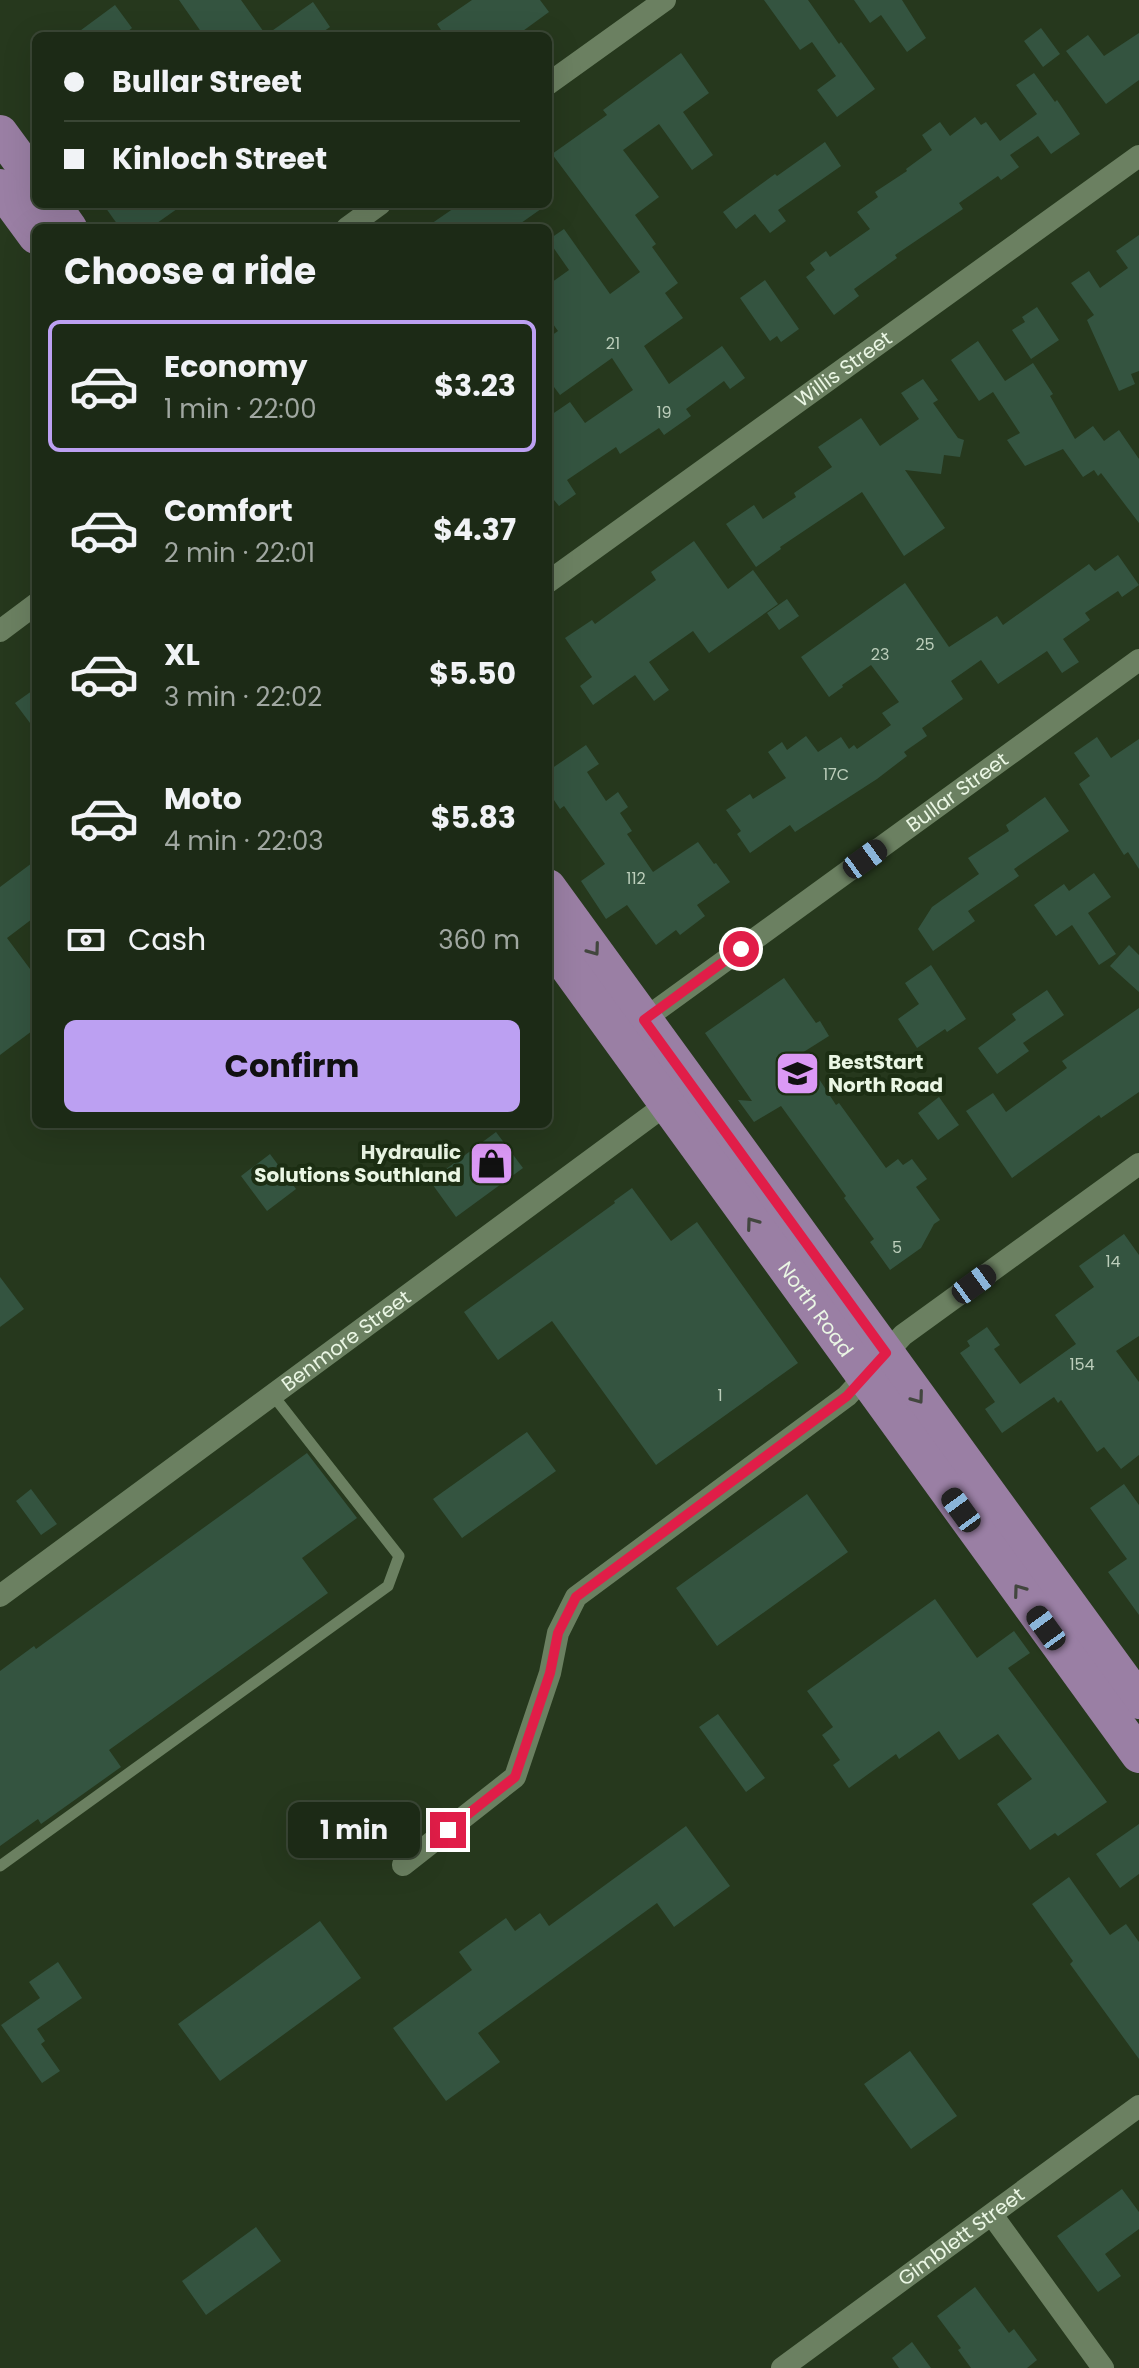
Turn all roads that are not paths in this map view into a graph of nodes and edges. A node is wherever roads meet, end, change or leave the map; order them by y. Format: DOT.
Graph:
graph roads {
  1 [pos="665,0"];
  2 [pos="552,81"];
  3 [pos="0,133"];
  4 [pos="1139,156"];
  5 [pos="32,177"];
  6 [pos="0,187"];
  7 [pos="374,208"];
  8 [pos="352,224"];
  9 [pos="32,231"];
  10 [pos="552,579"];
  11 [pos="32,607"];
  12 [pos="0,631"];
  13 [pos="1139,660"];
  14 [pos="552,894"];
  15 [pos="552,944"];
  16 [pos="632,1029"];
  17 [pos="679,1095"];
  18 [pos="1139,1164"];
  19 [pos="875,1365"];
  20 [pos="272,1394"];
  21 [pos="0,1596"];
  22 [pos="1125,1686"];
  23 [pos="1139,1755"];
  24 [pos="403,1865"];
  25 [pos="0,1866"];
  26 [pos="1139,2106"];
  27 [pos="992,2215"];
  28 [pos="782,2368"];
  29 [pos="1103,2368"];
  1 -- 2 [label="street"];
  3 -- 5 [label="main road"];
  4 -- 10 [label="street, Willis Street"];
  6 -- 9 [label="main road"];
  7 -- 8 [label="street"];
  11 -- 12 [label="street"];
  13 -- 16 [label="street, Bullar Street"];
  14 -- 16 [label="main road, North Road, one-way"];
  15 -- 16 [label="main road, North Road"];
  16 -- 17 [label="main road, North Road"];
  17 -- 19 [label="main road, North Road"];
  17 -- 20 [label="street, Benmore Street"];
  18 -- 19 [label="street"];
  19 -- 22 [label="main road, North Road"];
  19 -- 24 [label="street"];
  20 -- 21 [label="street, Benmore Street"];
  20 -- 25 [label="lane"];
  22 -- 23 [label="main road, North Road"];
  26 -- 27 [label="street, Gimblett Street"];
  27 -- 28 [label="street, Gimblett Street"];
  27 -- 29 [label="street"];
}
